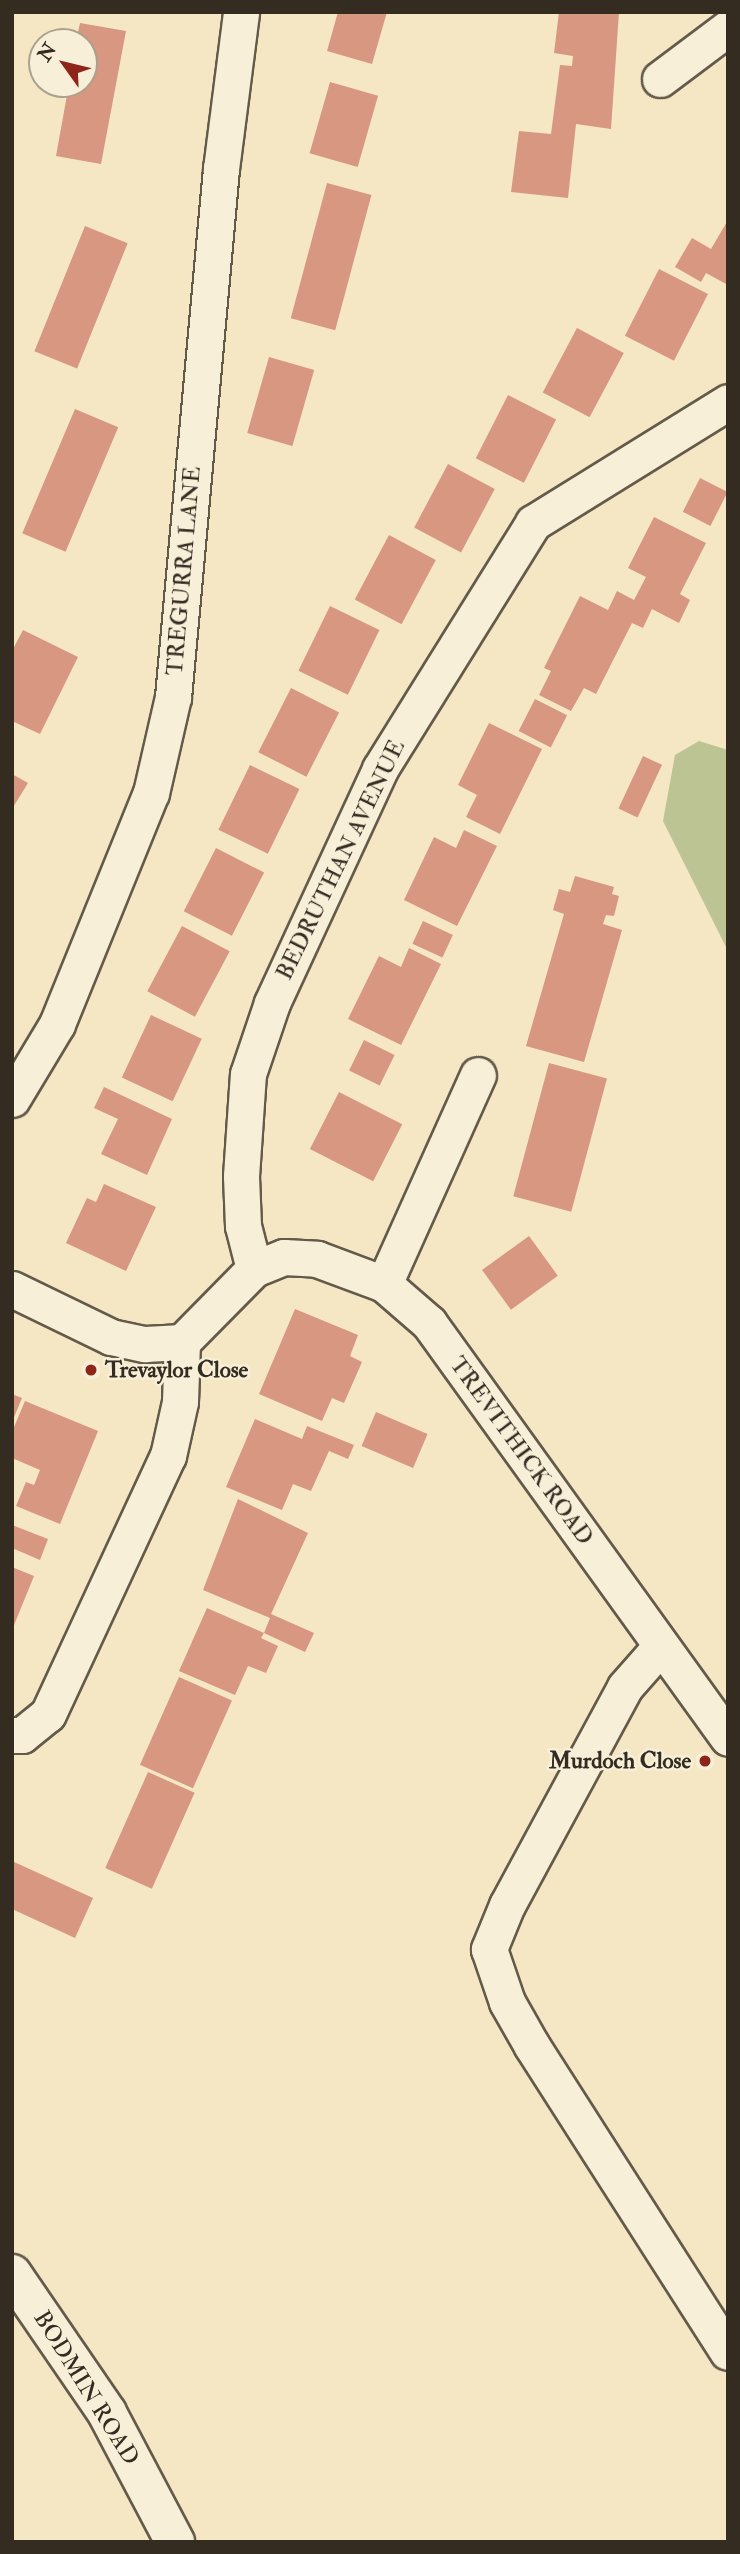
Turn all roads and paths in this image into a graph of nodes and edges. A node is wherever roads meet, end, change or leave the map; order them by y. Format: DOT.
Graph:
graph roads {
  1 [pos="241,12"];
  2 [pos="728,28"];
  3 [pos="660,79"];
  4 [pos="728,402"];
  5 [pos="478,1075"];
  6 [pos="12,1099"];
  7 [pos="254,1269"];
  8 [pos="384,1284"];
  9 [pos="12,1289"];
  10 [pos="182,1342"];
  11 [pos="661,1646"];
  12 [pos="12,1735"];
  13 [pos="728,1738"];
  14 [pos="12,2274"];
  15 [pos="728,2352"];
  16 [pos="175,2542"];
  1 -- 6 [label="street, TREGURRA LANE"];
  2 -- 3 [label="street"];
  4 -- 7 [label="street, BEDRUTHAN AVENUE"];
  5 -- 8 [label="street"];
  7 -- 8 [label="street, TREVITHICK ROAD"];
  7 -- 10 [label="street"];
  8 -- 11 [label="street, TREVITHICK ROAD"];
  9 -- 10 [label="street"];
  10 -- 12 [label="street"];
  11 -- 13 [label="street, TREVITHICK ROAD"];
  11 -- 15 [label="street"];
  14 -- 16 [label="street, BODMIN ROAD"];
}
